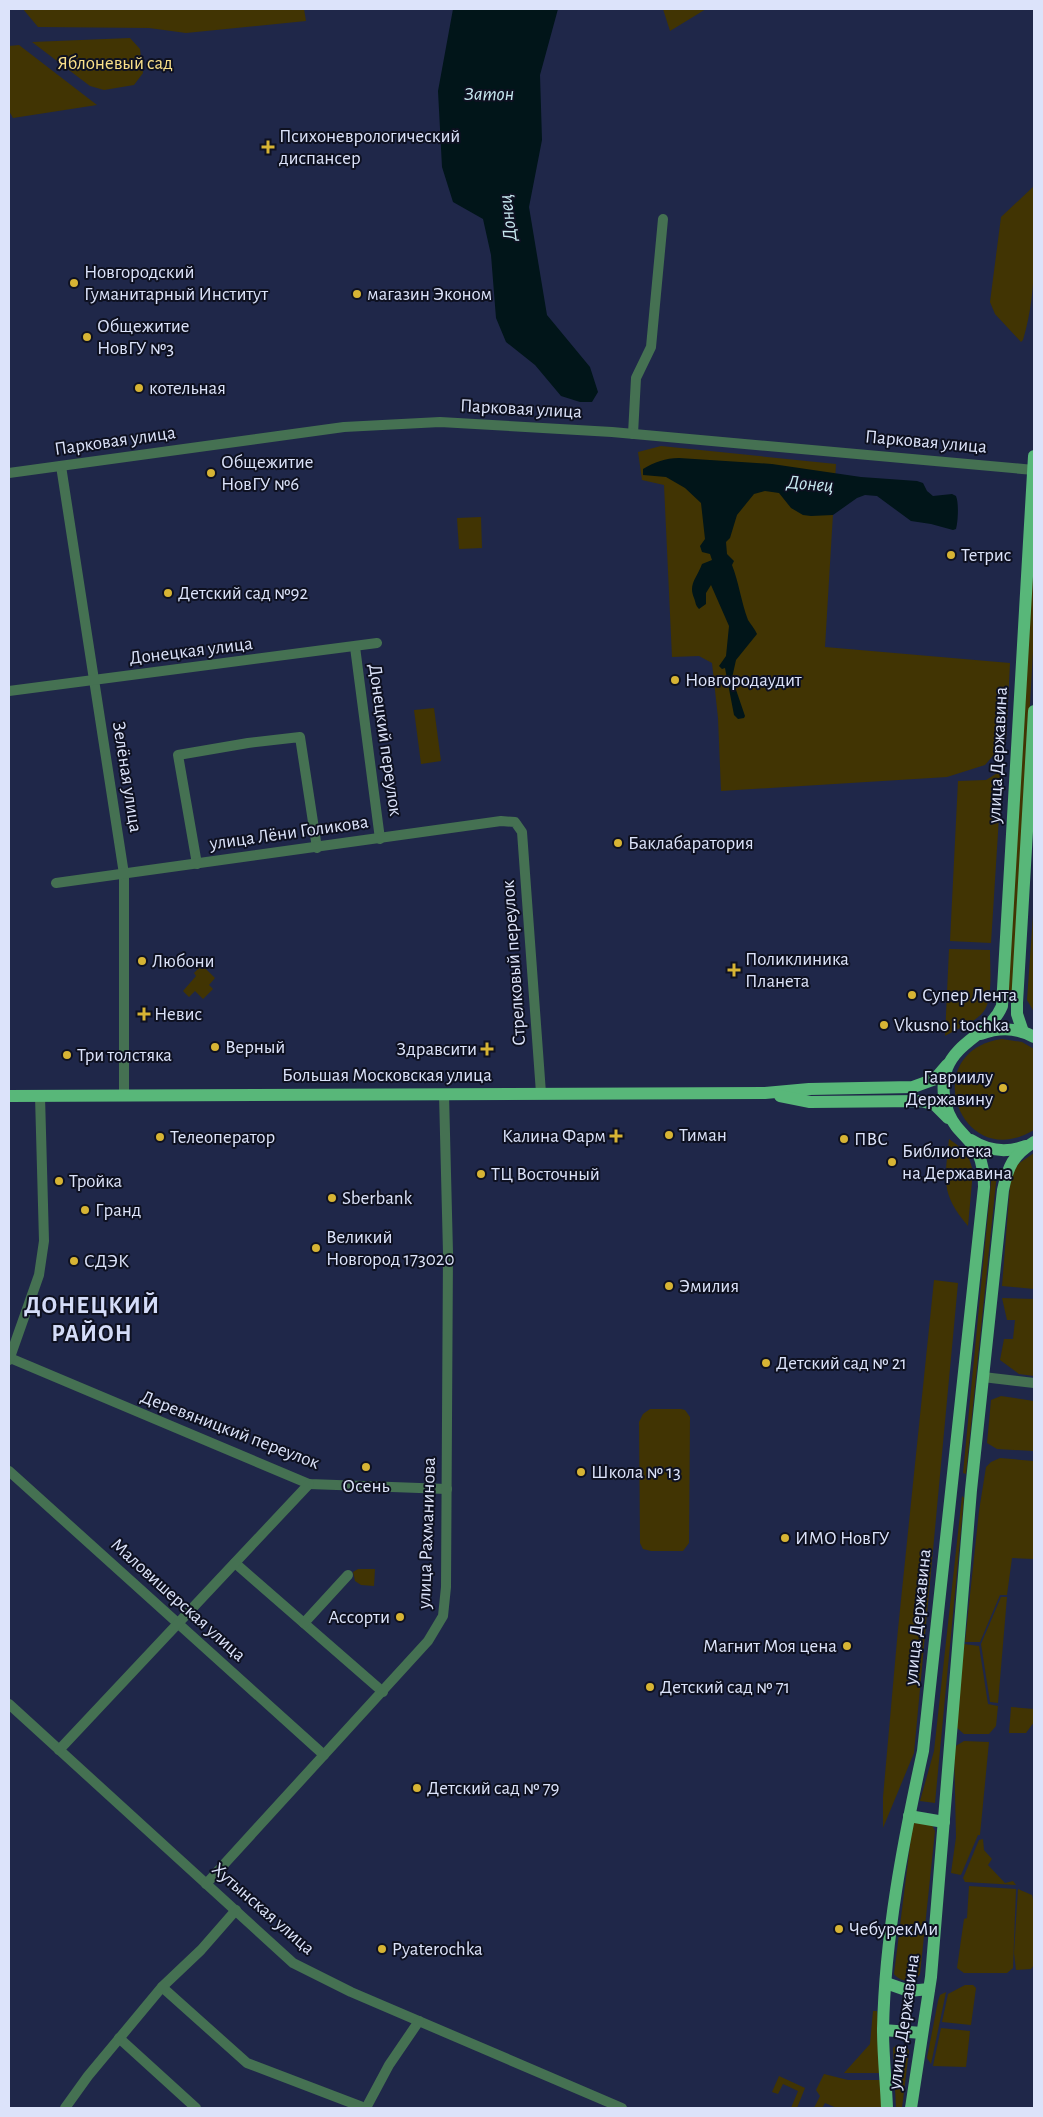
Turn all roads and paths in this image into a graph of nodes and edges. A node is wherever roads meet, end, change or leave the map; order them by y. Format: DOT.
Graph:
graph roads {
  1 [pos="663,219"];
  2 [pos="633,434"];
  3 [pos="1034,456"];
  4 [pos="61,466"];
  5 [pos="1034,470"];
  6 [pos="9,473"];
  7 [pos="377,643"];
  8 [pos="354,646"];
  9 [pos="94,681"];
  10 [pos="9,691"];
  11 [pos="1034,712"];
  12 [pos="522,832"];
  13 [pos="380,839"];
  14 [pos="317,848"];
  15 [pos="196,864"];
  16 [pos="124,874"];
  17 [pos="56,883"];
  18 [pos="1029,1033"];
  19 [pos="968,1041"];
  20 [pos="953,1057"];
  21 [pos="541,1093"];
  22 [pos="765,1093"];
  23 [pos="444,1094"];
  24 [pos="9,1096"];
  25 [pos="40,1096"];
  26 [pos="124,1096"];
  27 [pos="960,1130"];
  28 [pos="1032,1143"];
  29 [pos="9,1359"];
  30 [pos="983,1377"];
  31 [pos="1034,1382"];
  32 [pos="9,1471"];
  33 [pos="309,1484"];
  34 [pos="950,1488"];
  35 [pos="447,1489"];
  36 [pos="971,1490"];
  37 [pos="235,1563"];
  38 [pos="348,1575"];
  39 [pos="178,1623"];
  40 [pos="304,1623"];
  41 [pos="383,1692"];
  42 [pos="9,1704"];
  43 [pos="59,1750"];
  44 [pos="324,1755"];
  45 [pos="909,1816"];
  46 [pos="944,1822"];
  47 [pos="206,1884"];
  48 [pos="236,1910"];
  49 [pos="886,1983"];
  50 [pos="162,1987"];
  51 [pos="929,1989"];
  52 [pos="419,2021"];
  53 [pos="883,2030"];
  54 [pos="922,2033"];
  55 [pos="119,2038"];
  56 [pos="65,2108"];
  57 [pos="196,2108"];
  58 [pos="366,2108"];
  59 [pos="622,2108"];
  60 [pos="887,2108"];
  61 [pos="911,2108"];
  1 -- 2 [label="street"];
  2 -- 4 [label="street, Парковая улица"];
  2 -- 5 [label="street, Парковая улица"];
  3 -- 5 [label="main road, улица Державина"];
  4 -- 6 [label="street, Парковая улица"];
  4 -- 9 [label="street, Зелёная улица"];
  5 -- 19 [label="main road, улица Державина"];
  7 -- 8 [label="street, Донецкая улица"];
  8 -- 9 [label="street, Донецкая улица"];
  8 -- 13 [label="street, Донецкий переулок"];
  9 -- 10 [label="street, Донецкая улица"];
  9 -- 16 [label="street, Зелёная улица"];
  11 -- 18 [label="main road, улица Державина"];
  12 -- 13 [label="street, улица Лёни Голикова"];
  12 -- 21 [label="street, Стрелковый переулок"];
  13 -- 14 [label="street, улица Лёни Голикова"];
  14 -- 15 [label="street, улица Лёни Голикова"];
  14 -- 15 [label="street"];
  15 -- 16 [label="street, улица Лёни Голикова"];
  16 -- 17 [label="street, улица Лёни Голикова"];
  16 -- 26 [label="street, Зелёная улица"];
  18 -- 19 [label="main road, улица Державина"];
  19 -- 20 [label="main road, улица Державина"];
  20 -- 22 [label="main road, Большая Московская улица"];
  20 -- 27 [label="main road, улица Державина"];
  21 -- 22 [label="main road, Большая Московская улица"];
  21 -- 23 [label="main road, Большая Московская улица"];
  22 -- 27 [label="main road, Большая Московская улица"];
  23 -- 26 [label="main road, Большая Московская улица"];
  23 -- 35 [label="street, улица Рахманинова"];
  24 -- 25 [label="main road, Большая Московская улица"];
  25 -- 26 [label="main road, Большая Московская улица"];
  25 -- 29 [label="street"];
  27 -- 28 [label="main road, улица Державина"];
  27 -- 34 [label="main road, улица Державина"];
  28 -- 30 [label="main road, улица Державина"];
  29 -- 33 [label="street, Деревяницкий переулок"];
  30 -- 31 [label="street"];
  30 -- 36 [label="main road, улица Державина"];
  32 -- 39 [label="street, Маловишерская улица"];
  33 -- 35 [label="street, Деревяницкий переулок"];
  33 -- 37 [label="street"];
  34 -- 36 [label="main road"];
  34 -- 45 [label="main road, улица Державина"];
  35 -- 41 [label="street, улица Рахманинова"];
  36 -- 46 [label="main road, улица Державина"];
  37 -- 39 [label="street"];
  37 -- 40 [label="street"];
  38 -- 40 [label="street"];
  39 -- 43 [label="street"];
  39 -- 44 [label="street, Маловишерская улица"];
  40 -- 41 [label="street"];
  41 -- 44 [label="street, улица Рахманинова"];
  42 -- 43 [label="street, Хутынская улица"];
  43 -- 47 [label="street, Хутынская улица"];
  44 -- 47 [label="street, улица Рахманинова"];
  45 -- 46 [label="main road"];
  45 -- 49 [label="main road, улица Державина"];
  46 -- 51 [label="main road, улица Державина"];
  47 -- 48 [label="street, Хутынская улица"];
  48 -- 50 [label="street"];
  48 -- 52 [label="street, Хутынская улица"];
  49 -- 51 [label="main road"];
  49 -- 53 [label="main road, улица Державина"];
  50 -- 55 [label="street"];
  50 -- 58 [label="street"];
  51 -- 54 [label="main road, улица Державина"];
  52 -- 58 [label="street"];
  52 -- 59 [label="street, Хутынская улица"];
  53 -- 54 [label="main road"];
  53 -- 60 [label="main road, улица Державина"];
  54 -- 61 [label="main road, улица Державина"];
  55 -- 56 [label="street"];
  55 -- 57 [label="street"];
}
